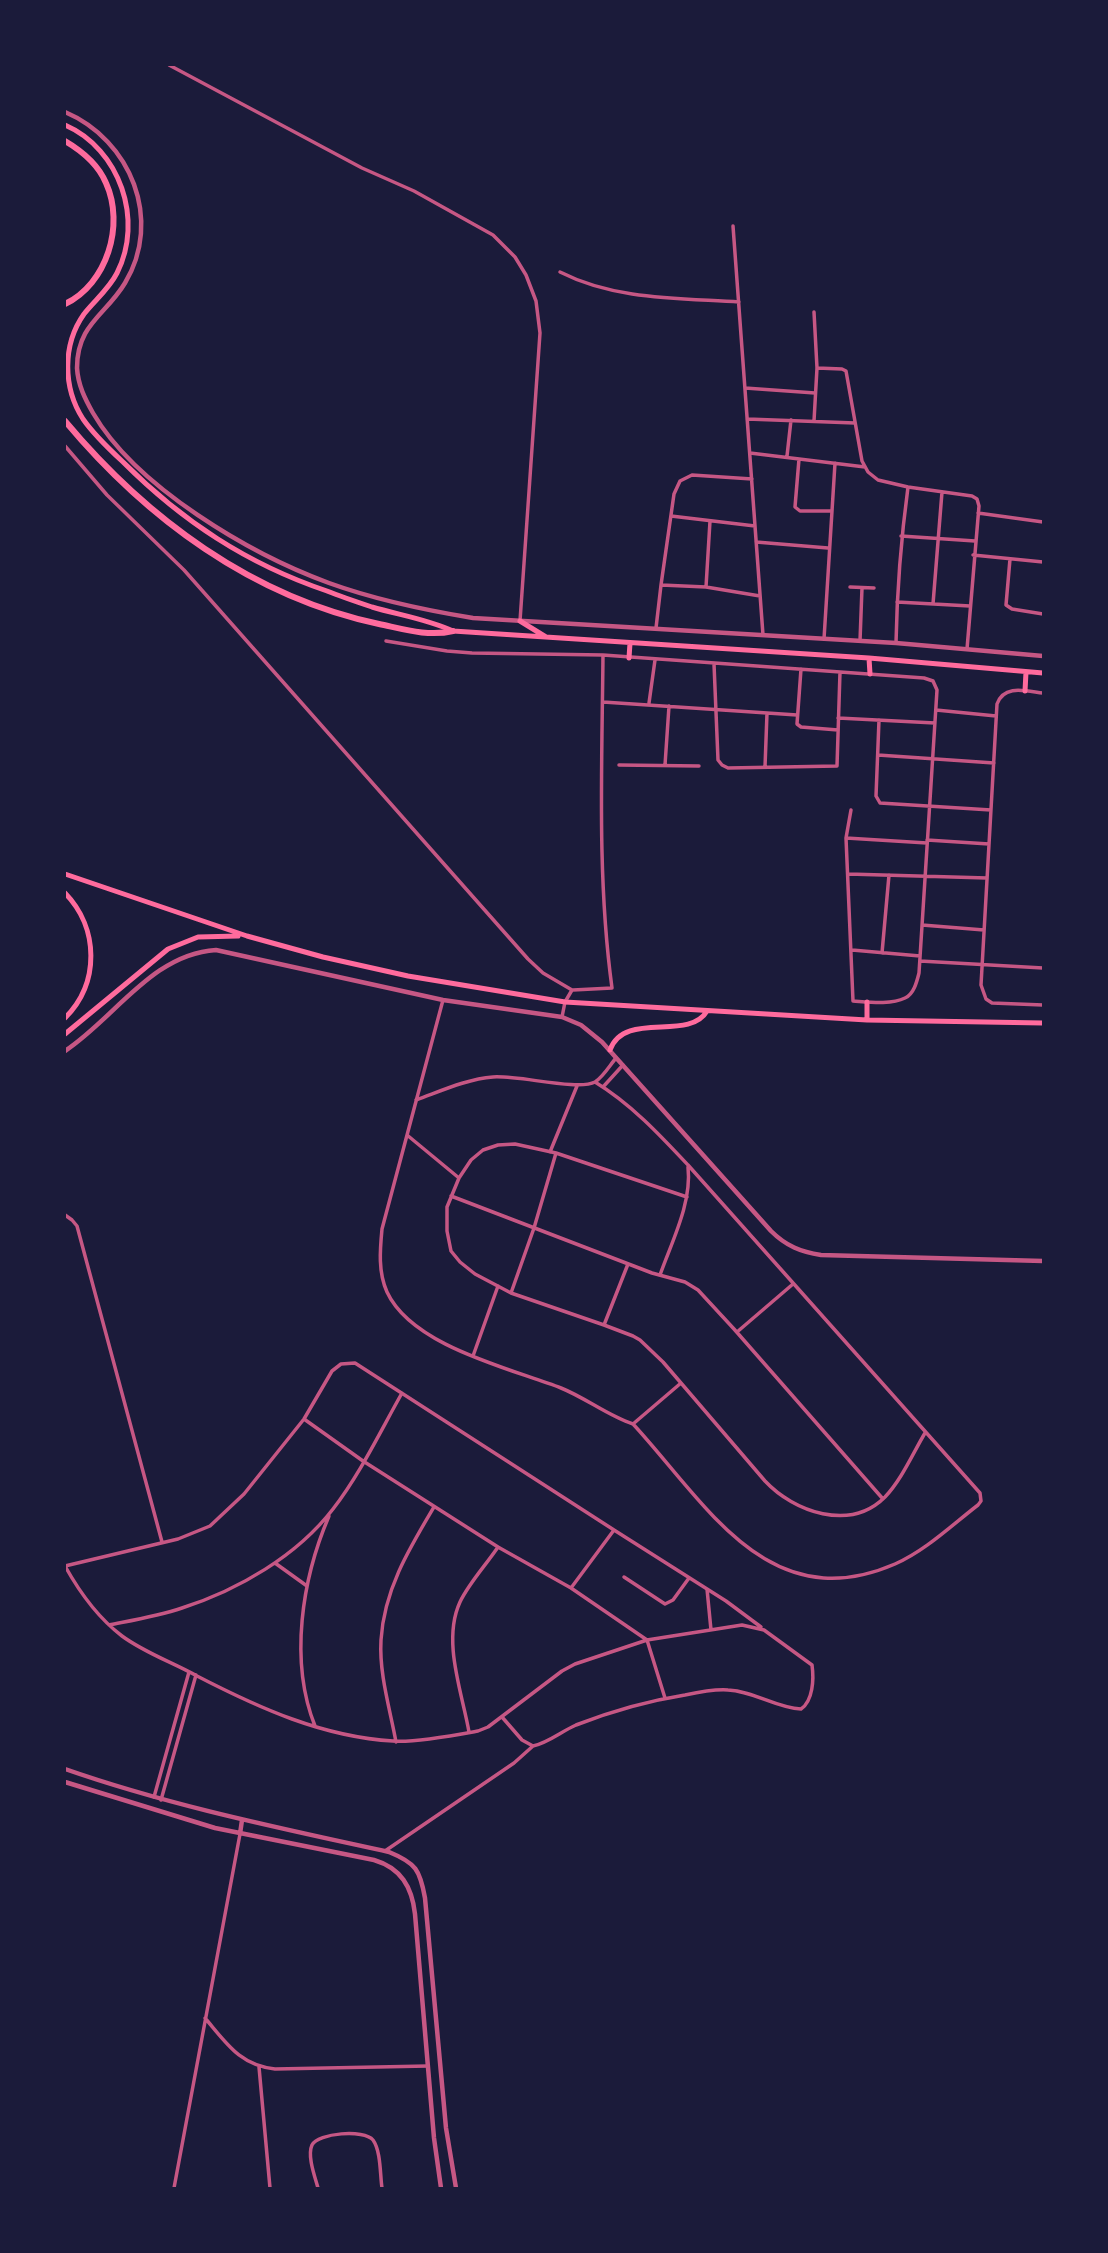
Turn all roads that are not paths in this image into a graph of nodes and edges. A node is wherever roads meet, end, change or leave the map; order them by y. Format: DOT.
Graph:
graph roads {
  1 [pos="169,65"];
  2 [pos="65,112"];
  3 [pos="65,125"];
  4 [pos="65,141"];
  5 [pos="733,226"];
  6 [pos="560,272"];
  7 [pos="739,302"];
  8 [pos="65,304"];
  9 [pos="814,312"];
  10 [pos="817,368"];
  11 [pos="745,388"];
  12 [pos="815,393"];
  13 [pos="747,419"];
  14 [pos="791,420"];
  15 [pos="65,421"];
  16 [pos="814,421"];
  17 [pos="855,423"];
  18 [pos="65,446"];
  19 [pos="750,453"];
  20 [pos="788,456"];
  21 [pos="800,458"];
  22 [pos="835,463"];
  23 [pos="865,467"];
  24 [pos="752,479"];
  25 [pos="908,487"];
  26 [pos="942,492"];
  27 [pos="170,495"];
  28 [pos="164,502"];
  29 [pos="831,511"];
  30 [pos="978,513"];
  31 [pos="671,516"];
  32 [pos="710,521"];
  33 [pos="1043,522"];
  34 [pos="755,526"];
  35 [pos="901,536"];
  36 [pos="937,538"];
  37 [pos="975,541"];
  38 [pos="756,542"];
  39 [pos="828,548"];
  40 [pos="973,555"];
  41 [pos="1010,559"];
  42 [pos="1043,562"];
  43 [pos="661,585"];
  44 [pos="706,587"];
  45 [pos="850,587"];
  46 [pos="862,588"];
  47 [pos="874,588"];
  48 [pos="760,596"];
  49 [pos="897,602"];
  50 [pos="933,604"];
  51 [pos="970,606"];
  52 [pos="1043,614"];
  53 [pos="520,621"];
  54 [pos="656,628"];
  55 [pos="453,631"];
  56 [pos="763,635"];
  57 [pos="545,637"];
  58 [pos="824,639"];
  59 [pos="386,641"];
  60 [pos="860,641"];
  61 [pos="630,643"];
  62 [pos="896,643"];
  63 [pos="967,649"];
  64 [pos="603,655"];
  65 [pos="1043,656"];
  66 [pos="629,658"];
  67 [pos="869,658"];
  68 [pos="655,660"];
  69 [pos="714,664"];
  70 [pos="802,669"];
  71 [pos="840,672"];
  72 [pos="1026,672"];
  73 [pos="1043,673"];
  74 [pos="870,674"];
  75 [pos="1025,691"];
  76 [pos="1043,693"];
  77 [pos="603,702"];
  78 [pos="648,704"];
  79 [pos="669,706"];
  80 [pos="715,709"];
  81 [pos="936,710"];
  82 [pos="767,713"];
  83 [pos="797,715"];
  84 [pos="996,716"];
  85 [pos="838,718"];
  86 [pos="879,720"];
  87 [pos="935,723"];
  88 [pos="838,730"];
  89 [pos="878,755"];
  90 [pos="933,759"];
  91 [pos="994,763"];
  92 [pos="619,765"];
  93 [pos="666,765"];
  94 [pos="699,766"];
  95 [pos="765,767"];
  96 [pos="930,807"];
  97 [pos="851,810"];
  98 [pos="991,810"];
  99 [pos="846,838"];
  100 [pos="927,841"];
  101 [pos="989,844"];
  102 [pos="65,874"];
  103 [pos="848,874"];
  104 [pos="889,875"];
  105 [pos="925,876"];
  106 [pos="987,878"];
  107 [pos="65,893"];
  108 [pos="922,925"];
  109 [pos="984,930"];
  110 [pos="247,936"];
  111 [pos="851,950"];
  112 [pos="882,953"];
  113 [pos="920,958"];
  114 [pos="982,964"];
  115 [pos="1043,968"];
  116 [pos="572,990"];
  117 [pos="443,1000"];
  118 [pos="565,1002"];
  119 [pos="867,1002"];
  120 [pos="1043,1004"];
  121 [pos="707,1012"];
  122 [pos="562,1017"];
  123 [pos="65,1018"];
  124 [pos="867,1020"];
  125 [pos="1043,1023"];
  126 [pos="65,1034"];
  127 [pos="610,1050"];
  128 [pos="65,1051"];
  129 [pos="616,1058"];
  130 [pos="623,1065"];
  131 [pos="595,1082"];
  132 [pos="577,1086"];
  133 [pos="603,1087"];
  134 [pos="416,1100"];
  135 [pos="407,1135"];
  136 [pos="553,1153"];
  137 [pos="688,1165"];
  138 [pos="459,1178"];
  139 [pos="451,1195"];
  140 [pos="687,1197"];
  141 [pos="65,1215"];
  142 [pos="534,1228"];
  143 [pos="1043,1261"];
  144 [pos="628,1264"];
  145 [pos="660,1275"];
  146 [pos="793,1283"];
  147 [pos="498,1286"];
  148 [pos="511,1293"];
  149 [pos="604,1325"];
  150 [pos="737,1332"];
  151 [pos="474,1356"];
  152 [pos="681,1383"];
  153 [pos="402,1394"];
  154 [pos="304,1419"];
  155 [pos="633,1424"];
  156 [pos="925,1433"];
  157 [pos="363,1461"];
  158 [pos="883,1499"];
  159 [pos="434,1507"];
  160 [pos="331,1511"];
  161 [pos="614,1530"];
  162 [pos="163,1543"];
  163 [pos="498,1547"];
  164 [pos="274,1562"];
  165 [pos="65,1566"];
  166 [pos="624,1577"];
  167 [pos="689,1578"];
  168 [pos="307,1586"];
  169 [pos="571,1588"];
  170 [pos="707,1589"];
  171 [pos="109,1625"];
  172 [pos="710,1630"];
  173 [pos="764,1630"];
  174 [pos="647,1640"];
  175 [pos="189,1672"];
  176 [pos="196,1675"];
  177 [pos="665,1698"];
  178 [pos="502,1716"];
  179 [pos="315,1726"];
  180 [pos="470,1732"];
  181 [pos="396,1742"];
  182 [pos="533,1746"];
  183 [pos="65,1769"];
  184 [pos="65,1782"];
  185 [pos="154,1797"];
  186 [pos="161,1800"];
  187 [pos="242,1820"];
  188 [pos="240,1833"];
  189 [pos="385,1851"];
  190 [pos="432,1967"];
  191 [pos="420,1969"];
  192 [pos="205,2018"];
  193 [pos="428,2066"];
  194 [pos="259,2067"];
  195 [pos="430,2098"];
  196 [pos="443,2098"];
  197 [pos="174,2188"];
  198 [pos="270,2188"];
  199 [pos="318,2188"];
  200 [pos="382,2188"];
  201 [pos="441,2188"];
  202 [pos="456,2188"];
  1 -- 53 [label="street"];
  2 -- 27 [label="street"];
  3 -- 28 [label="highway"];
  4 -- 8 [label="highway"];
  5 -- 7 [label="street"];
  6 -- 7 [label="street"];
  7 -- 11 [label="street"];
  9 -- 10 [label="street"];
  10 -- 12 [label="street"];
  10 -- 17 [label="street"];
  11 -- 12 [label="street"];
  11 -- 13 [label="street"];
  12 -- 16 [label="street"];
  13 -- 14 [label="street"];
  13 -- 19 [label="street"];
  14 -- 16 [label="street"];
  14 -- 20 [label="street"];
  15 -- 55 [label="highway"];
  16 -- 17 [label="street"];
  17 -- 23 [label="street"];
  18 -- 116 [label="street"];
  19 -- 20 [label="street"];
  19 -- 24 [label="street"];
  20 -- 21 [label="street"];
  21 -- 22 [label="street"];
  21 -- 29 [label="street"];
  22 -- 23 [label="street"];
  22 -- 29 [label="street"];
  23 -- 25 [label="street"];
  24 -- 31 [label="street"];
  24 -- 34 [label="street"];
  25 -- 26 [label="street"];
  25 -- 35 [label="street"];
  26 -- 30 [label="street"];
  26 -- 36 [label="street"];
  27 -- 28 [label="street"];
  27 -- 53 [label="street"];
  28 -- 55 [label="highway"];
  29 -- 39 [label="street"];
  30 -- 33 [label="street"];
  30 -- 37 [label="street"];
  31 -- 32 [label="street"];
  31 -- 43 [label="street"];
  32 -- 34 [label="street"];
  32 -- 44 [label="street"];
  34 -- 38 [label="street"];
  35 -- 36 [label="street"];
  35 -- 49 [label="street"];
  36 -- 37 [label="street"];
  36 -- 50 [label="street"];
  37 -- 40 [label="street"];
  38 -- 39 [label="street"];
  38 -- 48 [label="street"];
  39 -- 58 [label="street"];
  40 -- 41 [label="street"];
  40 -- 51 [label="street"];
  41 -- 42 [label="street"];
  41 -- 52 [label="street"];
  43 -- 44 [label="street"];
  43 -- 54 [label="street"];
  44 -- 48 [label="street"];
  45 -- 46 [label="street"];
  46 -- 47 [label="street"];
  46 -- 60 [label="street"];
  48 -- 56 [label="street"];
  49 -- 50 [label="street"];
  49 -- 62 [label="street"];
  50 -- 51 [label="street"];
  51 -- 63 [label="street"];
  53 -- 54 [label="street"];
  53 -- 57 [label="highway"];
  54 -- 56 [label="street"];
  55 -- 57 [label="highway"];
  56 -- 58 [label="street"];
  57 -- 61 [label="highway"];
  58 -- 60 [label="street"];
  59 -- 64 [label="street"];
  60 -- 62 [label="street"];
  61 -- 66 [label="highway"];
  61 -- 67 [label="highway"];
  62 -- 63 [label="street"];
  63 -- 65 [label="street"];
  64 -- 66 [label="street"];
  64 -- 77 [label="street"];
  66 -- 68 [label="street"];
  67 -- 72 [label="highway"];
  67 -- 74 [label="highway"];
  68 -- 69 [label="street"];
  68 -- 78 [label="street"];
  69 -- 70 [label="street"];
  69 -- 80 [label="street"];
  70 -- 71 [label="street"];
  70 -- 83 [label="street"];
  71 -- 74 [label="street"];
  71 -- 85 [label="street"];
  72 -- 73 [label="highway"];
  72 -- 75 [label="highway"];
  74 -- 81 [label="street"];
  75 -- 76 [label="street"];
  75 -- 84 [label="street"];
  77 -- 78 [label="street"];
  77 -- 116 [label="street"];
  78 -- 79 [label="street"];
  79 -- 80 [label="street"];
  79 -- 93 [label="street"];
  80 -- 82 [label="street"];
  80 -- 95 [label="street"];
  81 -- 84 [label="street"];
  81 -- 87 [label="street"];
  82 -- 83 [label="street"];
  82 -- 95 [label="street"];
  83 -- 88 [label="street"];
  84 -- 91 [label="street"];
  85 -- 86 [label="street"];
  85 -- 88 [label="street"];
  86 -- 87 [label="street"];
  86 -- 89 [label="street"];
  87 -- 90 [label="street"];
  88 -- 95 [label="street"];
  89 -- 90 [label="street"];
  89 -- 96 [label="street"];
  90 -- 91 [label="street"];
  90 -- 96 [label="street"];
  91 -- 98 [label="street"];
  92 -- 93 [label="street"];
  93 -- 94 [label="street"];
  96 -- 98 [label="street"];
  96 -- 100 [label="street"];
  97 -- 99 [label="street"];
  98 -- 101 [label="street"];
  99 -- 100 [label="street"];
  99 -- 103 [label="street"];
  100 -- 101 [label="street"];
  100 -- 105 [label="street"];
  101 -- 106 [label="street"];
  102 -- 110 [label="highway"];
  103 -- 104 [label="street"];
  103 -- 111 [label="street"];
  104 -- 105 [label="street"];
  104 -- 112 [label="street"];
  105 -- 106 [label="street"];
  105 -- 108 [label="street"];
  106 -- 109 [label="street"];
  107 -- 123 [label="highway"];
  108 -- 109 [label="street"];
  108 -- 113 [label="street"];
  109 -- 114 [label="street"];
  110 -- 118 [label="highway"];
  110 -- 126 [label="highway"];
  111 -- 112 [label="street"];
  111 -- 119 [label="street"];
  112 -- 113 [label="street"];
  113 -- 114 [label="street"];
  113 -- 119 [label="street"];
  114 -- 115 [label="street"];
  114 -- 120 [label="street"];
  116 -- 118 [label="street"];
  117 -- 122 [label="street"];
  117 -- 128 [label="street"];
  117 -- 134 [label="street"];
  118 -- 121 [label="highway"];
  118 -- 122 [label="street"];
  119 -- 124 [label="highway"];
  121 -- 124 [label="highway"];
  121 -- 127 [label="highway"];
  122 -- 127 [label="street"];
  124 -- 125 [label="highway"];
  127 -- 129 [label="street"];
  129 -- 130 [label="street"];
  129 -- 131 [label="street"];
  130 -- 133 [label="street"];
  130 -- 143 [label="street"];
  131 -- 132 [label="street"];
  131 -- 133 [label="street"];
  132 -- 134 [label="street"];
  132 -- 136 [label="street"];
  133 -- 137 [label="street"];
  134 -- 135 [label="street"];
  135 -- 138 [label="street"];
  135 -- 151 [label="street"];
  136 -- 138 [label="street"];
  136 -- 140 [label="street"];
  136 -- 142 [label="street"];
  137 -- 140 [label="street"];
  137 -- 146 [label="street"];
  138 -- 139 [label="street"];
  139 -- 142 [label="street"];
  139 -- 147 [label="street"];
  140 -- 145 [label="street"];
  141 -- 162 [label="street"];
  142 -- 144 [label="street"];
  142 -- 148 [label="street"];
  144 -- 145 [label="street"];
  144 -- 149 [label="street"];
  145 -- 150 [label="street"];
  146 -- 150 [label="street"];
  146 -- 156 [label="street"];
  147 -- 148 [label="street"];
  147 -- 151 [label="street"];
  148 -- 149 [label="street"];
  149 -- 152 [label="street"];
  150 -- 158 [label="street"];
  151 -- 155 [label="street"];
  152 -- 155 [label="street"];
  152 -- 158 [label="street"];
  153 -- 154 [label="street"];
  153 -- 157 [label="street"];
  153 -- 161 [label="street"];
  154 -- 157 [label="street"];
  154 -- 162 [label="street"];
  155 -- 156 [label="street"];
  156 -- 158 [label="street"];
  157 -- 159 [label="street"];
  157 -- 160 [label="street"];
  159 -- 163 [label="street"];
  159 -- 181 [label="street"];
  160 -- 164 [label="street"];
  160 -- 168 [label="street"];
  161 -- 167 [label="street"];
  161 -- 169 [label="street"];
  162 -- 165 [label="street"];
  163 -- 169 [label="street"];
  163 -- 180 [label="street"];
  164 -- 168 [label="street"];
  164 -- 171 [label="street"];
  165 -- 171 [label="street"];
  166 -- 167 [label="street"];
  167 -- 170 [label="street"];
  168 -- 179 [label="street"];
  169 -- 174 [label="street"];
  170 -- 172 [label="street"];
  170 -- 173 [label="street"];
  171 -- 175 [label="street"];
  172 -- 173 [label="street"];
  172 -- 174 [label="street"];
  173 -- 177 [label="street"];
  174 -- 177 [label="street"];
  174 -- 178 [label="street"];
  175 -- 176 [label="street"];
  175 -- 185 [label="street"];
  176 -- 179 [label="street"];
  176 -- 186 [label="street"];
  177 -- 182 [label="street"];
  178 -- 180 [label="street"];
  178 -- 182 [label="street"];
  179 -- 181 [label="street"];
  180 -- 181 [label="street"];
  182 -- 189 [label="street"];
  183 -- 185 [label="street"];
  184 -- 188 [label="street"];
  185 -- 186 [label="street"];
  186 -- 187 [label="street"];
  187 -- 188 [label="street"];
  187 -- 189 [label="street"];
  188 -- 191 [label="street"];
  188 -- 192 [label="street"];
  189 -- 190 [label="street"];
  190 -- 191 [label="street"];
  190 -- 196 [label="street"];
  191 -- 193 [label="street"];
  192 -- 194 [label="street"];
  192 -- 197 [label="street"];
  193 -- 194 [label="street"];
  193 -- 195 [label="street"];
  194 -- 198 [label="street"];
  195 -- 196 [label="street"];
  195 -- 201 [label="street"];
  196 -- 202 [label="street"];
  199 -- 200 [label="street"];
}
